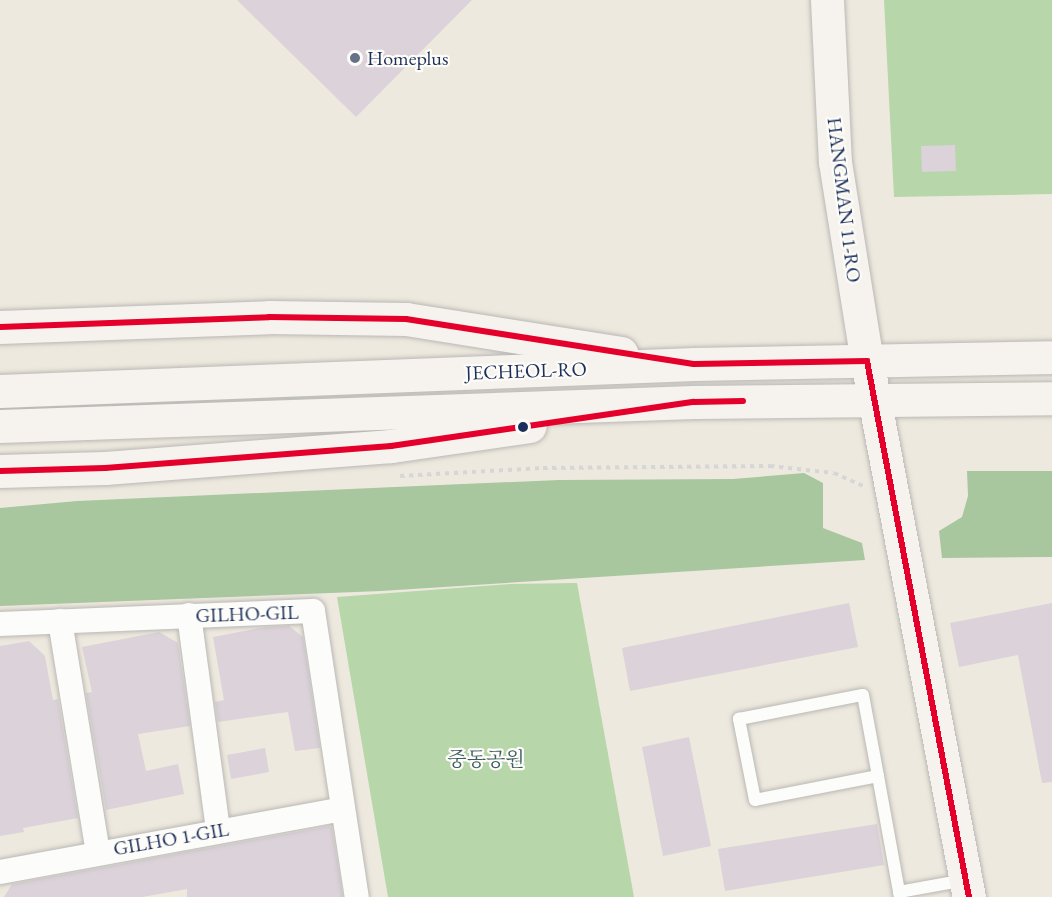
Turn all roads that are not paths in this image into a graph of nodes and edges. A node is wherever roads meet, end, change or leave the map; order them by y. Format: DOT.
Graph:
graph roads {
  1 [pos="827,0"];
  2 [pos="0,327"];
  3 [pos="1052,357"];
  4 [pos="867,361"];
  5 [pos="694,364"];
  6 [pos="0,391"];
  7 [pos="1052,398"];
  8 [pos="875,399"];
  9 [pos="694,402"];
  10 [pos="0,426"];
  11 [pos="0,471"];
  12 [pos="189,615"];
  13 [pos="60,621"];
  14 [pos="0,624"];
  15 [pos="878,776"];
  16 [pos="342,809"];
  17 [pos="218,830"];
  18 [pos="98,852"];
  19 [pos="0,872"];
  20 [pos="968,888"];
  21 [pos="900,894"];
  22 [pos="357,897"];
  1 -- 4 [label="main road, HANGMAN 11-RO"];
  2 -- 5 [label="main road"];
  3 -- 4 [label="main road, JECHEOL-RO"];
  4 -- 5 [label="main road, JECHEOL-RO"];
  4 -- 8 [label="main road, HANGMAN 11-RO"];
  5 -- 6 [label="main road, JECHEOL-RO"];
  7 -- 8 [label="main road, JECHEOL-RO"];
  8 -- 9 [label="main road, JECHEOL-RO"];
  8 -- 20 [label="main road, HANGMAN 11-RO"];
  9 -- 10 [label="main road, JECHEOL-RO"];
  9 -- 11 [label="main road"];
  12 -- 13 [label="street, GILHO-GIL"];
  12 -- 16 [label="street, GILHO-GIL"];
  12 -- 17 [label="street"];
  13 -- 14 [label="street, GILHO-GIL"];
  13 -- 18 [label="street"];
  15 -- 15 [label="lane"];
  15 -- 21 [label="lane"];
  16 -- 17 [label="street, GILHO 1-GIL"];
  16 -- 22 [label="street, GILHO-GIL"];
  17 -- 18 [label="street, GILHO 1-GIL"];
  18 -- 19 [label="street, GILHO 1-GIL"];
  20 -- 21 [label="lane"];
}
